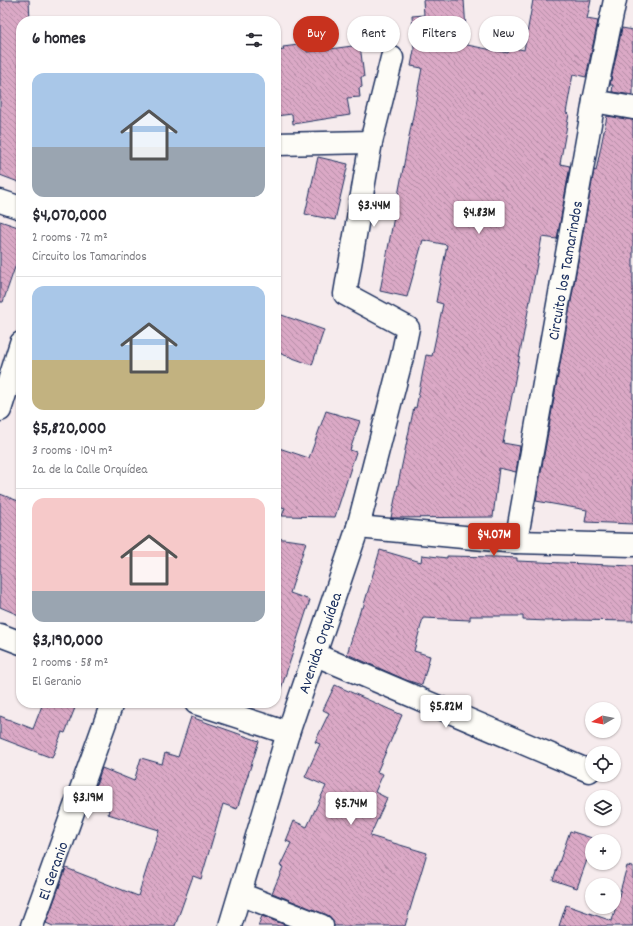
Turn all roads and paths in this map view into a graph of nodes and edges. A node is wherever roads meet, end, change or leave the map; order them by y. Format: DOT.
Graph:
graph roads {
  1 [pos="615,0"];
  2 [pos="392,58"];
  3 [pos="594,101"];
  4 [pos="633,108"];
  5 [pos="371,142"];
  6 [pos="281,144"];
  7 [pos="0,201"];
  8 [pos="16,206"];
  9 [pos="16,359"];
  10 [pos="0,410"];
  11 [pos="358,527"];
  12 [pos="516,542"];
  13 [pos="633,545"];
  14 [pos="0,635"];
  15 [pos="16,641"];
  16 [pos="316,655"];
  17 [pos="110,708"];
  18 [pos="211,708"];
  19 [pos="288,733"];
  20 [pos="585,769"];
  21 [pos="240,894"];
  22 [pos="32,926"];
  23 [pos="230,926"];
  24 [pos="322,926"];
  1 -- 3 [label="street, Circuito los Tamarindos"];
  2 -- 5 [label="street"];
  3 -- 4 [label="street"];
  3 -- 12 [label="street, Circuito los Tamarindos"];
  5 -- 6 [label="street"];
  5 -- 11 [label="street, Avenida Orquídea"];
  7 -- 8 [label="street"];
  9 -- 10 [label="street"];
  11 -- 12 [label="street"];
  11 -- 16 [label="street, Avenida Orquídea"];
  12 -- 13 [label="street"];
  14 -- 15 [label="street"];
  16 -- 19 [label="street, Avenida Orquídea"];
  16 -- 20 [label="street"];
  17 -- 22 [label="street, El Geranio"];
  18 -- 19 [label="street"];
  19 -- 21 [label="street, Avenida Orquídea"];
  21 -- 23 [label="street, Avenida Orquídea"];
  21 -- 24 [label="street"];
}
